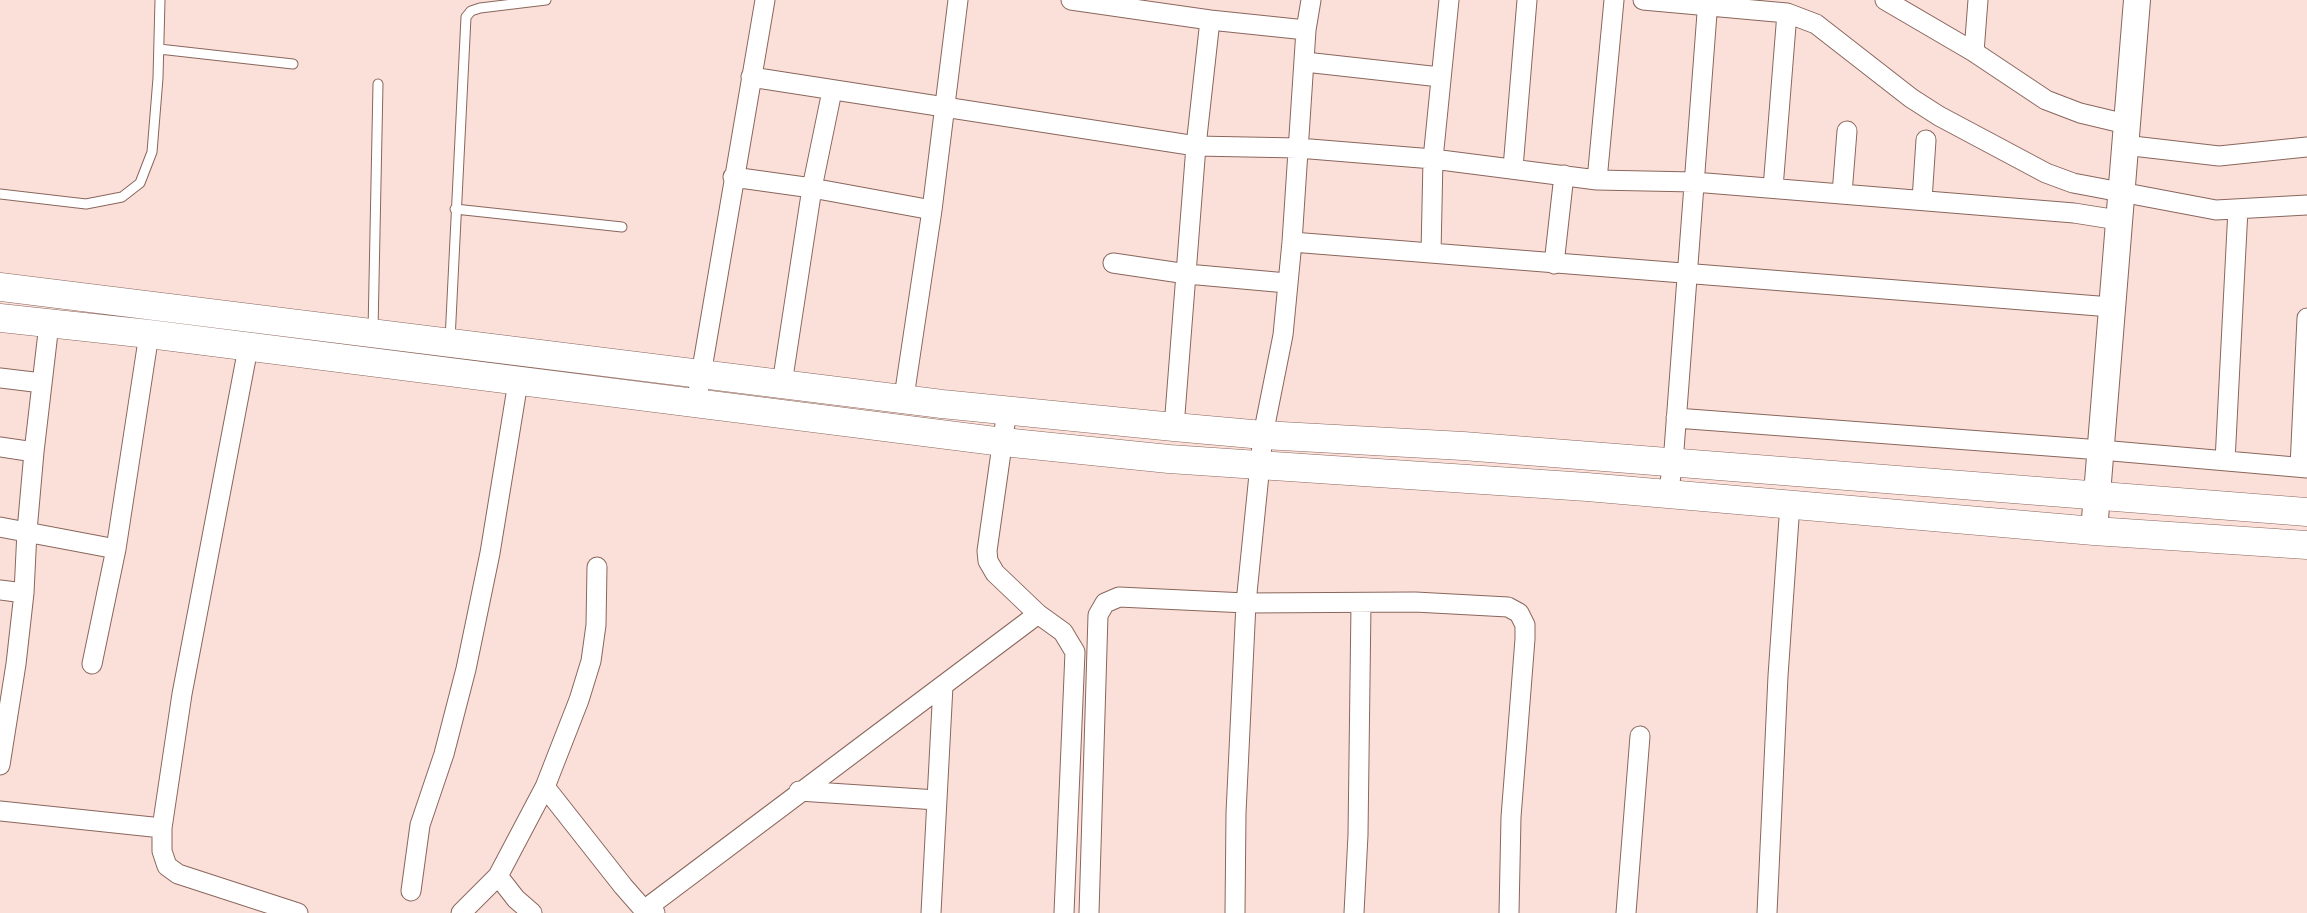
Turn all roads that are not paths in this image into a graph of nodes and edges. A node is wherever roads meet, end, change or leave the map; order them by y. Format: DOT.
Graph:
graph roads {
  1 [pos="160,0"];
  2 [pos="546,0"];
  3 [pos="765,0"];
  4 [pos="958,0"];
  5 [pos="1071,0"];
  6 [pos="1311,0"];
  7 [pos="1449,0"];
  8 [pos="1527,0"];
  9 [pos="1614,0"];
  10 [pos="1643,0"];
  11 [pos="1978,0"];
  12 [pos="2137,0"];
  13 [pos="1097,2"];
  14 [pos="1893,2"];
  15 [pos="1708,4"];
  16 [pos="1787,13"];
  17 [pos="1210,20"];
  18 [pos="1306,30"];
  19 [pos="159,49"];
  20 [pos="1974,52"];
  21 [pos="1304,62"];
  22 [pos="293,64"];
  23 [pos="751,77"];
  24 [pos="1440,77"];
  25 [pos="378,84"];
  26 [pos="832,91"];
  27 [pos="944,105"];
  28 [pos="1847,131"];
  29 [pos="2125,134"];
  30 [pos="1926,140"];
  31 [pos="1196,146"];
  32 [pos="2307,147"];
  33 [pos="1298,148"];
  34 [pos="1433,159"];
  35 [pos="1513,168"];
  36 [pos="1564,175"];
  37 [pos="733,177"];
  38 [pos="1597,180"];
  39 [pos="1694,182"];
  40 [pos="812,188"];
  41 [pos="1773,188"];
  42 [pos="2121,191"];
  43 [pos="0,194"];
  44 [pos="1842,194"];
  45 [pos="1922,200"];
  46 [pos="2307,205"];
  47 [pos="455,209"];
  48 [pos="2238,209"];
  49 [pos="932,210"];
  50 [pos="2118,220"];
  51 [pos="622,227"];
  52 [pos="1292,242"];
  53 [pos="1431,253"];
  54 [pos="1113,263"];
  55 [pos="1554,264"];
  56 [pos="1187,274"];
  57 [pos="1686,274"];
  58 [pos="1287,283"];
  59 [pos="0,287"];
  60 [pos="2111,307"];
  61 [pos="0,318"];
  62 [pos="2307,318"];
  63 [pos="49,324"];
  64 [pos="148,334"];
  65 [pos="450,343"];
  66 [pos="248,348"];
  67 [pos="373,348"];
  68 [pos="702,374"];
  69 [pos="0,378"];
  70 [pos="518,382"];
  71 [pos="42,383"];
  72 [pos="782,384"];
  73 [pos="904,397"];
  74 [pos="696,404"];
  75 [pos="1007,410"];
  76 [pos="1676,418"];
  77 [pos="1174,427"];
  78 [pos="1263,435"];
  79 [pos="1003,442"];
  80 [pos="0,447"];
  81 [pos="2101,450"];
  82 [pos="34,452"];
  83 [pos="2225,461"];
  84 [pos="1673,463"];
  85 [pos="1260,466"];
  86 [pos="2303,468"];
  87 [pos="1668,494"];
  88 [pos="2097,494"];
  89 [pos="1790,504"];
  90 [pos="2307,512"];
  91 [pos="0,527"];
  92 [pos="27,531"];
  93 [pos="2094,531"];
  94 [pos="2307,545"];
  95 [pos="116,549"];
  96 [pos="597,567"];
  97 [pos="0,590"];
  98 [pos="24,593"];
  99 [pos="1246,603"];
  100 [pos="1361,604"];
  101 [pos="1038,614"];
  102 [pos="8,662"];
  103 [pos="92,664"];
  104 [pos="943,686"];
  105 [pos="2,734"];
  106 [pos="1640,736"];
  107 [pos="0,764"];
  108 [pos="545,788"];
  109 [pos="799,791"];
  110 [pos="937,800"];
  111 [pos="0,811"];
  112 [pos="162,828"];
  113 [pos="498,876"];
  114 [pos="411,891"];
  115 [pos="649,911"];
  116 [pos="298,913"];
  117 [pos="460,913"];
  118 [pos="532,913"];
  119 [pos="930,913"];
  120 [pos="1064,913"];
  121 [pos="1089,913"];
  122 [pos="1234,913"];
  123 [pos="1354,913"];
  124 [pos="1509,913"];
  125 [pos="1626,913"];
  126 [pos="1767,913"];
  1 -- 19 [label="lane"];
  2 -- 47 [label="lane"];
  3 -- 23 [label="street"];
  4 -- 27 [label="street"];
  5 -- 13 [label="street"];
  6 -- 18 [label="street"];
  7 -- 24 [label="street"];
  8 -- 35 [label="street"];
  9 -- 38 [label="street"];
  10 -- 15 [label="street"];
  11 -- 20 [label="street"];
  12 -- 29 [label="street"];
  13 -- 17 [label="street"];
  14 -- 20 [label="street"];
  15 -- 16 [label="street"];
  15 -- 39 [label="street"];
  16 -- 41 [label="street"];
  16 -- 42 [label="street"];
  17 -- 18 [label="street"];
  17 -- 31 [label="street"];
  18 -- 21 [label="street"];
  19 -- 22 [label="lane"];
  19 -- 43 [label="lane"];
  20 -- 29 [label="street"];
  21 -- 24 [label="street"];
  21 -- 33 [label="street"];
  23 -- 26 [label="street"];
  23 -- 37 [label="street"];
  24 -- 34 [label="street"];
  25 -- 67 [label="lane"];
  26 -- 27 [label="street"];
  26 -- 40 [label="street"];
  27 -- 31 [label="street"];
  27 -- 49 [label="street"];
  28 -- 44 [label="street"];
  29 -- 32 [label="street"];
  29 -- 42 [label="street"];
  30 -- 45 [label="street"];
  31 -- 33 [label="street"];
  31 -- 56 [label="street"];
  33 -- 34 [label="street"];
  33 -- 52 [label="street"];
  34 -- 35 [label="street"];
  34 -- 53 [label="street"];
  35 -- 36 [label="street"];
  36 -- 38 [label="street"];
  36 -- 55 [label="street"];
  37 -- 40 [label="street"];
  37 -- 68 [label="street"];
  38 -- 39 [label="street"];
  39 -- 41 [label="street"];
  39 -- 57 [label="street"];
  40 -- 49 [label="street"];
  40 -- 72 [label="street"];
  41 -- 44 [label="street"];
  42 -- 48 [label="street"];
  42 -- 50 [label="street"];
  44 -- 45 [label="street"];
  45 -- 50 [label="street"];
  46 -- 48 [label="street"];
  47 -- 51 [label="lane"];
  47 -- 65 [label="lane"];
  48 -- 83 [label="street"];
  49 -- 73 [label="street"];
  50 -- 60 [label="street"];
  52 -- 53 [label="street"];
  52 -- 58 [label="street"];
  53 -- 55 [label="street"];
  54 -- 56 [label="street"];
  55 -- 57 [label="street"];
  56 -- 58 [label="street"];
  56 -- 77 [label="street"];
  57 -- 60 [label="street"];
  57 -- 76 [label="street"];
  58 -- 78 [label="street"];
  59 -- 67 [label="main road"];
  60 -- 81 [label="street"];
  61 -- 63 [label="main road"];
  62 -- 86 [label="street"];
  63 -- 64 [label="main road"];
  63 -- 71 [label="street"];
  64 -- 66 [label="main road"];
  64 -- 95 [label="street"];
  65 -- 67 [label="main road"];
  65 -- 68 [label="main road"];
  66 -- 67 [label="main road"];
  66 -- 112 [label="street"];
  67 -- 70 [label="main road"];
  68 -- 72 [label="main road"];
  68 -- 74 [label="street"];
  69 -- 71 [label="street"];
  70 -- 74 [label="main road"];
  70 -- 114 [label="street"];
  71 -- 82 [label="street"];
  72 -- 73 [label="main road"];
  73 -- 75 [label="main road"];
  74 -- 79 [label="main road"];
  75 -- 77 [label="main road"];
  75 -- 79 [label="street"];
  76 -- 81 [label="street"];
  76 -- 84 [label="street"];
  77 -- 78 [label="main road"];
  78 -- 84 [label="main road"];
  78 -- 85 [label="street"];
  79 -- 85 [label="main road"];
  79 -- 101 [label="street"];
  80 -- 82 [label="street"];
  81 -- 83 [label="street"];
  81 -- 88 [label="street"];
  82 -- 92 [label="street"];
  83 -- 86 [label="street"];
  84 -- 87 [label="street"];
  84 -- 88 [label="main road"];
  85 -- 87 [label="main road"];
  85 -- 99 [label="street"];
  87 -- 89 [label="main road"];
  88 -- 90 [label="main road"];
  88 -- 93 [label="street"];
  89 -- 93 [label="main road"];
  89 -- 126 [label="street"];
  91 -- 92 [label="street"];
  92 -- 95 [label="street"];
  92 -- 98 [label="street"];
  93 -- 94 [label="main road"];
  95 -- 103 [label="street"];
  96 -- 108 [label="street"];
  97 -- 98 [label="street"];
  98 -- 102 [label="street"];
  99 -- 100 [label="street"];
  99 -- 121 [label="street"];
  99 -- 122 [label="street"];
  100 -- 123 [label="street"];
  100 -- 124 [label="street"];
  101 -- 104 [label="street"];
  101 -- 120 [label="street"];
  102 -- 105 [label="street"];
  104 -- 109 [label="street"];
  104 -- 110 [label="street"];
  105 -- 107 [label="street"];
  106 -- 125 [label="street"];
  108 -- 113 [label="street"];
  108 -- 115 [label="street"];
  109 -- 110 [label="street"];
  109 -- 115 [label="street"];
  110 -- 119 [label="street"];
  111 -- 112 [label="street"];
  112 -- 116 [label="street"];
  113 -- 117 [label="street"];
  113 -- 118 [label="street"];
}
